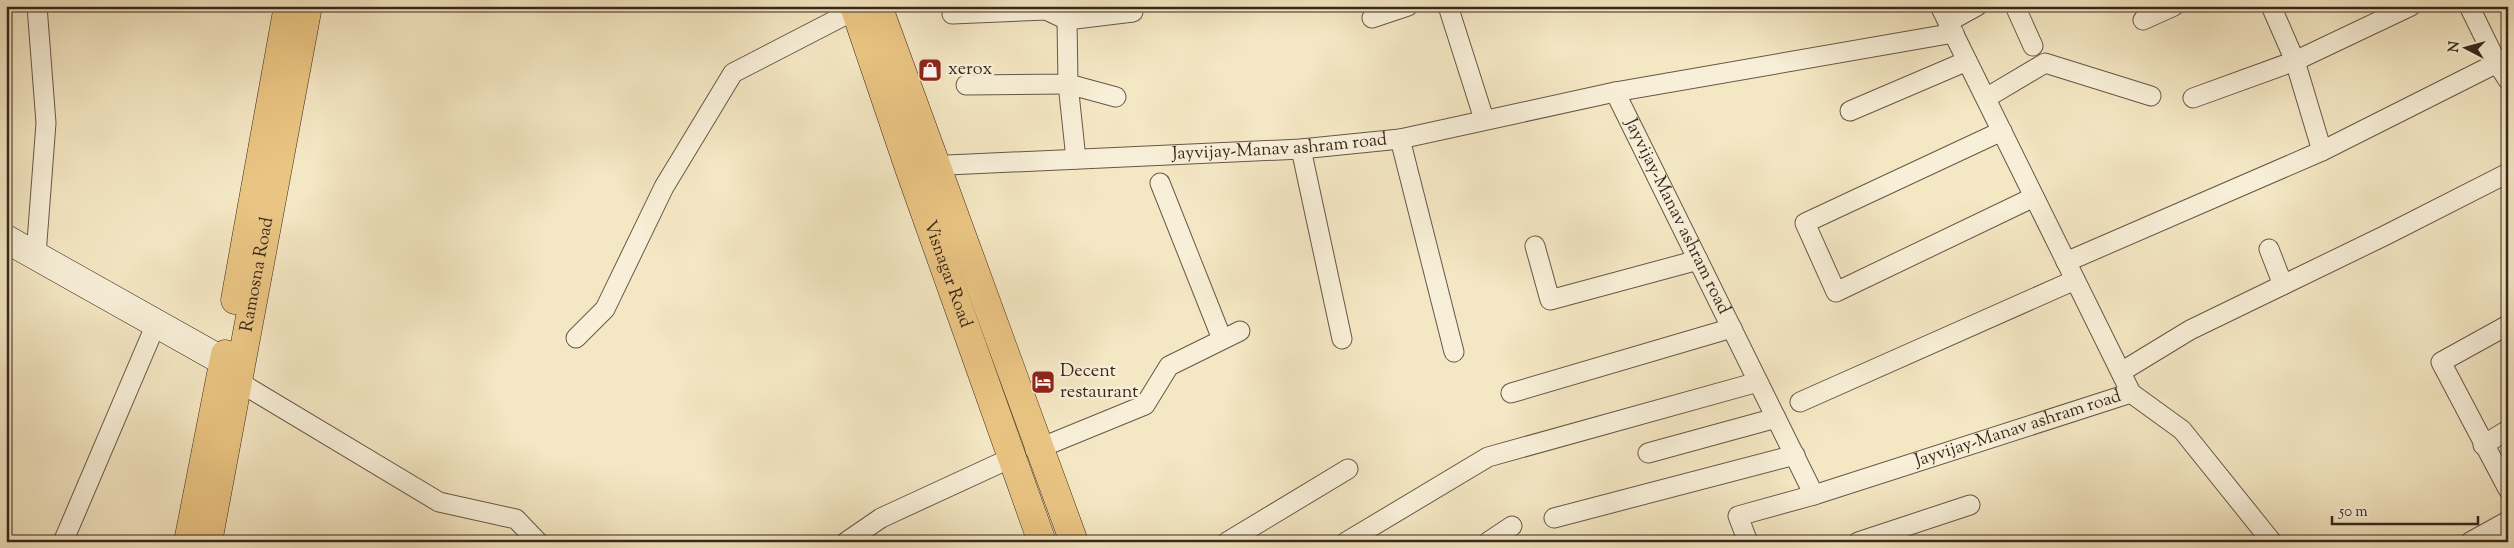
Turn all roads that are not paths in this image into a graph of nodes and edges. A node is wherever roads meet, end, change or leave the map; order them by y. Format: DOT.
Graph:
graph roads {
  1 [pos="37,6"];
  2 [pos="288,6"];
  3 [pos="308,6"];
  4 [pos="1408,6"];
  5 [pos="1448,6"];
  6 [pos="1977,6"];
  7 [pos="2015,6"];
  8 [pos="2174,6"];
  9 [pos="2271,6"];
  10 [pos="2411,6"];
  11 [pos="2469,6"];
  12 [pos="862,8"];
  13 [pos="1133,12"];
  14 [pos="952,14"];
  15 [pos="1372,18"];
  16 [pos="1067,20"];
  17 [pos="1947,20"];
  18 [pos="2143,20"];
  19 [pos="2033,46"];
  20 [pos="1967,61"];
  21 [pos="2295,61"];
  22 [pos="2503,61"];
  23 [pos="2508,80"];
  24 [pos="1068,84"];
  25 [pos="966,85"];
  26 [pos="1615,92"];
  27 [pos="2151,96"];
  28 [pos="1116,97"];
  29 [pos="1986,98"];
  30 [pos="2193,98"];
  31 [pos="1850,111"];
  32 [pos="1484,119"];
  33 [pos="2002,131"];
  34 [pos="1400,138"];
  35 [pos="1301,150"];
  36 [pos="2322,151"];
  37 [pos="1076,159"];
  38 [pos="937,165"];
  39 [pos="908,168"];
  40 [pos="2508,173"];
  41 [pos="1160,183"];
  42 [pos="2034,197"];
  43 [pos="6,239"];
  44 [pos="1536,246"];
  45 [pos="2268,249"];
  46 [pos="36,255"];
  47 [pos="1698,260"];
  48 [pos="2066,262"];
  49 [pos="2076,280"];
  50 [pos="2283,285"];
  51 [pos="156,324"];
  52 [pos="2508,325"];
  53 [pos="1732,328"];
  54 [pos="1240,331"];
  55 [pos="576,338"];
  56 [pos="1222,338"];
  57 [pos="1342,339"];
  58 [pos="1454,352"];
  59 [pos="231,372"];
  60 [pos="2121,372"];
  61 [pos="1758,382"];
  62 [pos="1511,393"];
  63 [pos="2131,393"];
  64 [pos="1800,402"];
  65 [pos="1776,418"];
  66 [pos="2508,430"];
  67 [pos="2483,445"];
  68 [pos="1028,452"];
  69 [pos="1648,453"];
  70 [pos="1795,455"];
  71 [pos="1348,469"];
  72 [pos="2508,489"];
  73 [pos="1814,495"];
  74 [pos="1970,505"];
  75 [pos="1554,518"];
  76 [pos="2508,521"];
  77 [pos="1512,526"];
  78 [pos="64,542"];
  79 [pos="188,542"];
  80 [pos="208,542"];
  81 [pos="538,542"];
  82 [pos="846,542"];
  83 [pos="1042,542"];
  84 [pos="1074,542"];
  85 [pos="1227,542"];
  86 [pos="1346,542"];
  87 [pos="1488,542"];
  88 [pos="1748,542"];
  89 [pos="1858,542"];
  90 [pos="2272,542"];
  91 [pos="2470,542"];
  1 -- 46 [label="street"];
  2 -- 59 [label="main road, Ramosna Road"];
  3 -- 59 [label="main road, Ramosna Road"];
  4 -- 15 [label="street"];
  5 -- 32 [label="street"];
  6 -- 17 [label="street"];
  7 -- 19 [label="street"];
  8 -- 18 [label="street"];
  9 -- 21 [label="street"];
  10 -- 21 [label="street"];
  11 -- 22 [label="street"];
  12 -- 38 [label="main road"];
  12 -- 39 [label="main road, Visnagar Road"];
  12 -- 55 [label="street"];
  13 -- 16 [label="street"];
  14 -- 16 [label="street"];
  16 -- 24 [label="street"];
  17 -- 20 [label="street"];
  17 -- 26 [label="street"];
  20 -- 29 [label="street"];
  20 -- 31 [label="street"];
  21 -- 30 [label="street"];
  21 -- 36 [label="street"];
  22 -- 23 [label="street"];
  22 -- 36 [label="street"];
  24 -- 25 [label="street"];
  24 -- 28 [label="street"];
  24 -- 37 [label="street"];
  26 -- 32 [label="street, Jayvijay-Manav ashram road"];
  26 -- 47 [label="street, Jayvijay-Manav ashram road"];
  27 -- 29 [label="street"];
  29 -- 33 [label="street"];
  32 -- 34 [label="street, Jayvijay-Manav ashram road"];
  33 -- 42 [label="street"];
  33 -- 42 [label="street"];
  34 -- 35 [label="street, Jayvijay-Manav ashram road"];
  34 -- 58 [label="street"];
  35 -- 37 [label="street, Jayvijay-Manav ashram road"];
  35 -- 57 [label="street"];
  36 -- 48 [label="street"];
  37 -- 38 [label="street, Jayvijay-Manav ashram road"];
  38 -- 39 [label="street, Jayvijay-Manav ashram road"];
  38 -- 68 [label="main road"];
  39 -- 68 [label="main road, Visnagar Road"];
  40 -- 50 [label="street"];
  41 -- 56 [label="street"];
  42 -- 48 [label="street"];
  43 -- 46 [label="street"];
  44 -- 47 [label="street"];
  45 -- 50 [label="street"];
  46 -- 51 [label="street"];
  47 -- 53 [label="street, Jayvijay-Manav ashram road"];
  48 -- 49 [label="street"];
  49 -- 60 [label="street"];
  49 -- 64 [label="street"];
  50 -- 60 [label="street"];
  51 -- 59 [label="street"];
  51 -- 78 [label="street"];
  52 -- 67 [label="street"];
  53 -- 61 [label="street, Jayvijay-Manav ashram road"];
  53 -- 62 [label="street"];
  54 -- 56 [label="street"];
  56 -- 68 [label="street"];
  59 -- 79 [label="main road, Ramosna Road"];
  59 -- 80 [label="main road, Ramosna Road"];
  59 -- 81 [label="street"];
  60 -- 63 [label="street"];
  61 -- 65 [label="street, Jayvijay-Manav ashram road"];
  61 -- 86 [label="street"];
  63 -- 73 [label="street, Jayvijay-Manav ashram road"];
  63 -- 90 [label="street, Jayvijay-Manav ashram road"];
  65 -- 69 [label="street"];
  65 -- 70 [label="street, Jayvijay-Manav ashram road"];
  66 -- 67 [label="street"];
  67 -- 72 [label="street"];
  68 -- 82 [label="street"];
  68 -- 83 [label="main road, Visnagar Road"];
  68 -- 84 [label="main road"];
  70 -- 73 [label="street, Jayvijay-Manav ashram road"];
  70 -- 75 [label="street"];
  71 -- 85 [label="street"];
  73 -- 88 [label="street"];
  74 -- 89 [label="street"];
  76 -- 91 [label="street"];
  77 -- 87 [label="street"];
}
